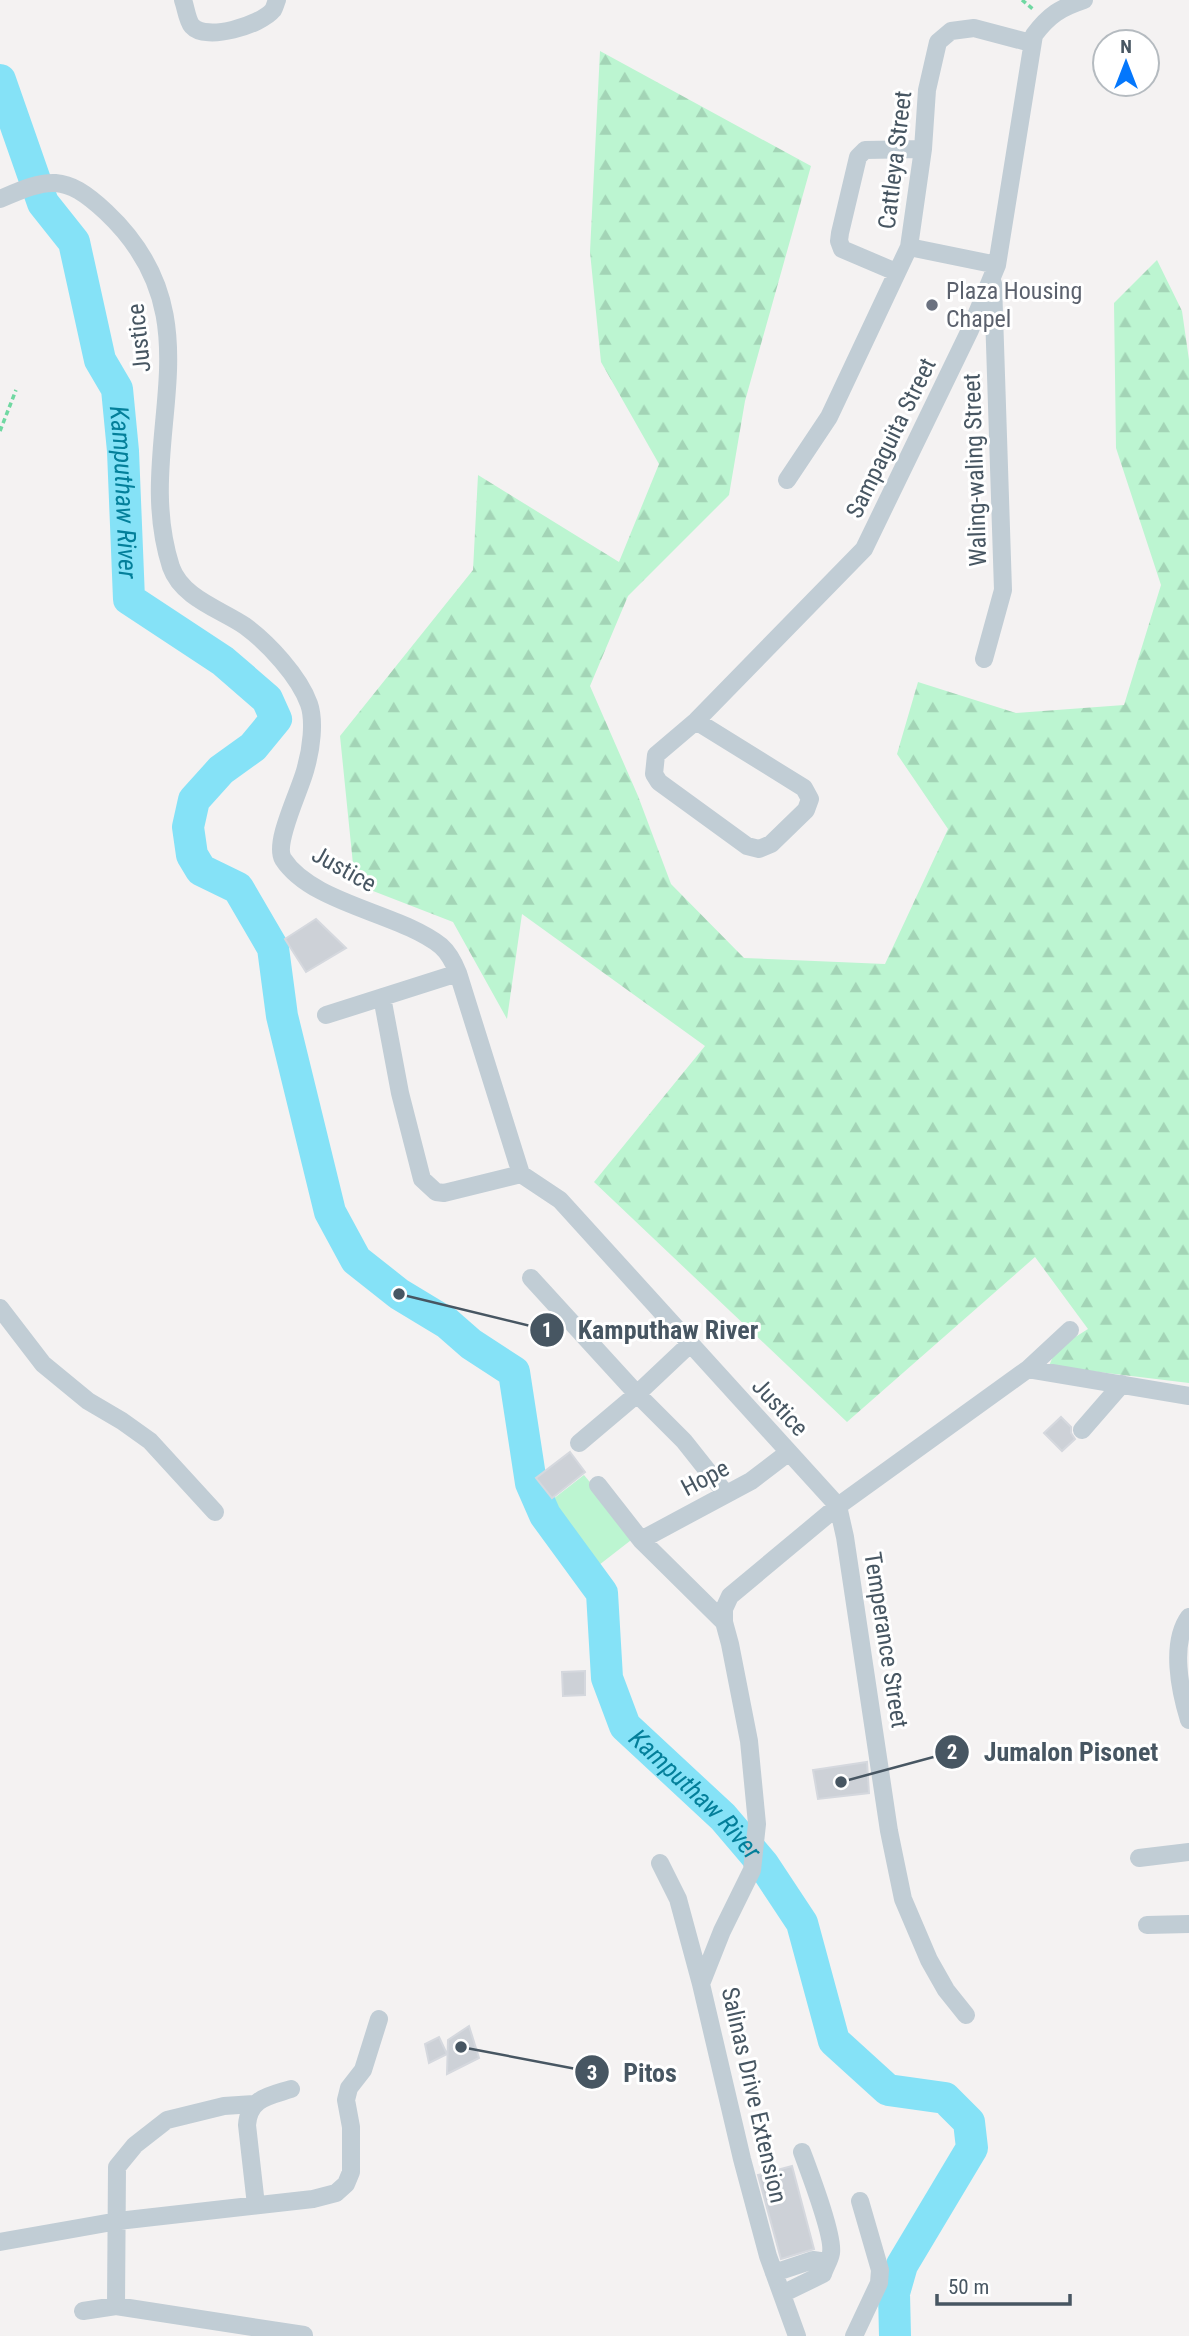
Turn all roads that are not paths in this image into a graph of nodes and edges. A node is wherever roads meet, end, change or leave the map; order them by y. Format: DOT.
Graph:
graph roads {
  1 [pos="183,0"];
  2 [pos="277,0"];
  3 [pos="1084,0"];
  4 [pos="1031,43"];
  5 [pos="923,149"];
  6 [pos="0,199"];
  7 [pos="909,247"];
  8 [pos="995,271"];
  9 [pos="896,272"];
  10 [pos="788,480"];
  11 [pos="984,660"];
  12 [pos="696,721"];
  13 [pos="458,973"];
  14 [pos="382,997"];
  15 [pos="326,1015"];
  16 [pos="521,1174"];
  17 [pos="530,1278"];
  18 [pos="0,1308"];
  19 [pos="1070,1330"];
  20 [pos="690,1344"];
  21 [pos="1028,1369"];
  22 [pos="1122,1384"];
  23 [pos="637,1394"];
  24 [pos="1189,1396"];
  25 [pos="1082,1430"];
  26 [pos="579,1443"];
  27 [pos="789,1452"];
  28 [pos="598,1485"];
  29 [pos="726,1494"];
  30 [pos="838,1506"];
  31 [pos="215,1512"];
  32 [pos="641,1540"];
  33 [pos="1189,1617"];
  34 [pos="724,1622"];
  35 [pos="1189,1720"];
  36 [pos="1189,1852"];
  37 [pos="1139,1858"];
  38 [pos="660,1863"];
  39 [pos="1147,1924"];
  40 [pos="1189,1924"];
  41 [pos="701,1984"];
  42 [pos="966,2015"];
  43 [pos="379,2020"];
  44 [pos="291,2089"];
  45 [pos="254,2104"];
  46 [pos="802,2152"];
  47 [pos="860,2201"];
  48 [pos="256,2205"];
  49 [pos="118,2221"];
  50 [pos="0,2242"];
  51 [pos="827,2262"];
  52 [pos="774,2273"];
  53 [pos="782,2294"];
  54 [pos="116,2306"];
  55 [pos="83,2311"];
  56 [pos="304,2335"];
  57 [pos="797,2336"];
  58 [pos="854,2336"];
  1 -- 2 [label="street"];
  3 -- 4 [label="street, Sampaguita Street"];
  4 -- 5 [label="street, Cattleya Street"];
  4 -- 8 [label="street, Sampaguita Street"];
  5 -- 7 [label="street, Cattleya Street"];
  5 -- 9 [label="street"];
  6 -- 13 [label="street, Justice"];
  7 -- 8 [label="street"];
  7 -- 9 [label="street, Cattleya Street"];
  8 -- 11 [label="street, Waling-waling Street"];
  8 -- 12 [label="street, Sampaguita Street"];
  9 -- 10 [label="street, Cattleya Street"];
  12 -- 12 [label="street, Sampaguita Street"];
  13 -- 14 [label="street"];
  13 -- 16 [label="street, Justice"];
  14 -- 15 [label="street"];
  14 -- 16 [label="street"];
  16 -- 20 [label="street, Justice"];
  17 -- 23 [label="street"];
  18 -- 31 [label="street"];
  19 -- 21 [label="street"];
  20 -- 23 [label="street"];
  20 -- 27 [label="street, Justice"];
  21 -- 22 [label="street"];
  21 -- 30 [label="street"];
  22 -- 24 [label="street"];
  22 -- 25 [label="street"];
  23 -- 26 [label="street"];
  23 -- 29 [label="street"];
  27 -- 29 [label="street, Hope"];
  27 -- 30 [label="street, Justice"];
  28 -- 32 [label="street"];
  29 -- 32 [label="street, Hope"];
  30 -- 34 [label="street"];
  30 -- 42 [label="street, Temperance Street"];
  32 -- 34 [label="street"];
  33 -- 35 [label="street"];
  34 -- 41 [label="street, Salinas Drive Extension"];
  36 -- 37 [label="street"];
  38 -- 41 [label="street"];
  39 -- 40 [label="street"];
  41 -- 52 [label="street, Salinas Drive Extension"];
  43 -- 48 [label="street"];
  44 -- 45 [label="street"];
  45 -- 48 [label="street"];
  45 -- 49 [label="street"];
  46 -- 51 [label="street"];
  47 -- 58 [label="street"];
  48 -- 49 [label="street"];
  49 -- 50 [label="street"];
  49 -- 54 [label="street"];
  51 -- 52 [label="street"];
  51 -- 53 [label="street"];
  52 -- 53 [label="street, Salinas Drive Extension"];
  53 -- 57 [label="street, Salinas Drive Extension"];
  54 -- 55 [label="street"];
  54 -- 56 [label="street"];
}
